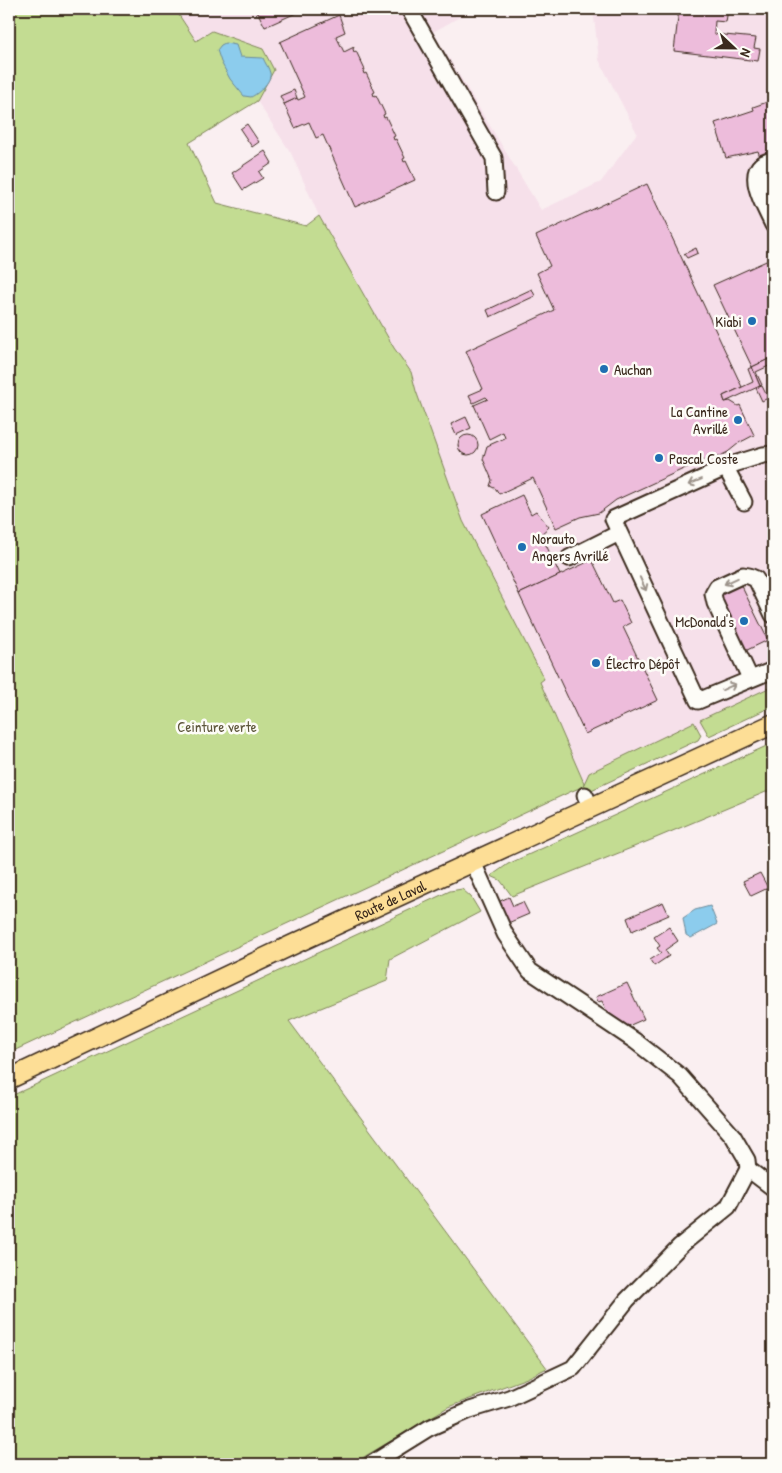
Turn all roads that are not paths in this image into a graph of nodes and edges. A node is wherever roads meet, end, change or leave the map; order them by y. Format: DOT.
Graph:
graph roads {
  1 [pos="409,9"];
  2 [pos="769,164"];
  3 [pos="773,189"];
  4 [pos="496,192"];
  5 [pos="773,226"];
  6 [pos="773,454"];
  7 [pos="726,468"];
  8 [pos="744,502"];
  9 [pos="619,532"];
  10 [pos="570,558"];
  11 [pos="773,615"];
  12 [pos="773,670"];
  13 [pos="750,678"];
  14 [pos="773,724"];
  15 [pos="473,862"];
  16 [pos="9,1079"];
  17 [pos="748,1169"];
  18 [pos="773,1188"];
  19 [pos="370,1464"];
  1 -- 4 [label="street"];
  2 -- 3 [label="street"];
  2 -- 5 [label="street"];
  6 -- 7 [label="street"];
  7 -- 8 [label="street"];
  7 -- 9 [label="street, one-way"];
  9 -- 10 [label="street"];
  9 -- 13 [label="street, one-way"];
  11 -- 13 [label="street, one-way"];
  12 -- 13 [label="street"];
  14 -- 15 [label="main road, Route de Laval"];
  15 -- 16 [label="main road, Route de Laval"];
  15 -- 17 [label="street"];
  17 -- 18 [label="street"];
  17 -- 19 [label="street"];
}
